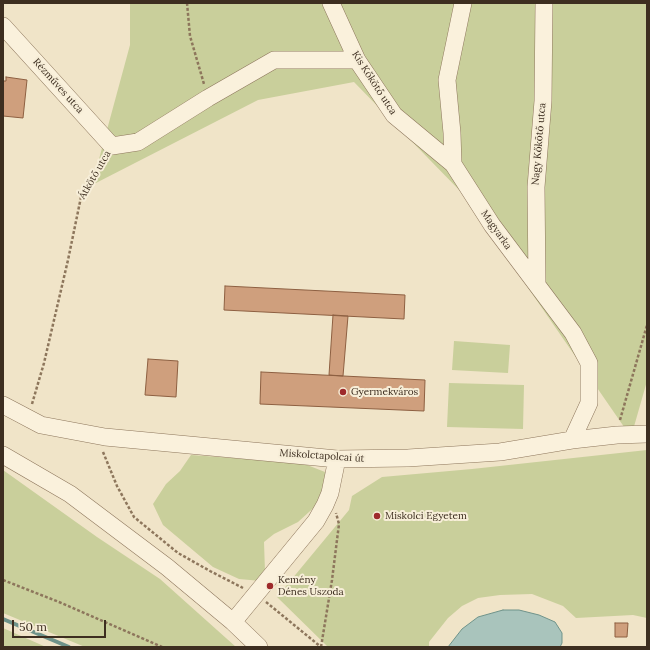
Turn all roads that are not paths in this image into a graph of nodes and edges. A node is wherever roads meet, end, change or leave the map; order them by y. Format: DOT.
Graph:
graph roads {
  1 [pos="331,3"];
  2 [pos="463,3"];
  3 [pos="544,3"];
  4 [pos="3,26"];
  5 [pos="357,60"];
  6 [pos="112,146"];
  7 [pos="453,164"];
  8 [pos="537,285"];
  9 [pos="3,405"];
  10 [pos="647,434"];
  11 [pos="572,440"];
  12 [pos="3,454"];
  13 [pos="337,458"];
  14 [pos="233,622"];
  15 [pos="259,647"];
  1 -- 5 [label="street, Kis Kőkötő utca"];
  2 -- 7 [label="street"];
  3 -- 8 [label="street, Nagy Kőkötő utca"];
  4 -- 6 [label="street, Rézműves utca"];
  5 -- 6 [label="street, Átkötő utca"];
  5 -- 7 [label="street, Kis Kőkötő utca"];
  7 -- 8 [label="street, Magyarka"];
  8 -- 11 [label="street, Magyarka"];
  9 -- 13 [label="street, Miskolctapolcai út"];
  10 -- 11 [label="street, Miskolctapolcai út"];
  11 -- 13 [label="street, Miskolctapolcai út"];
  12 -- 14 [label="street"];
  13 -- 14 [label="street"];
  14 -- 15 [label="street"];
}
